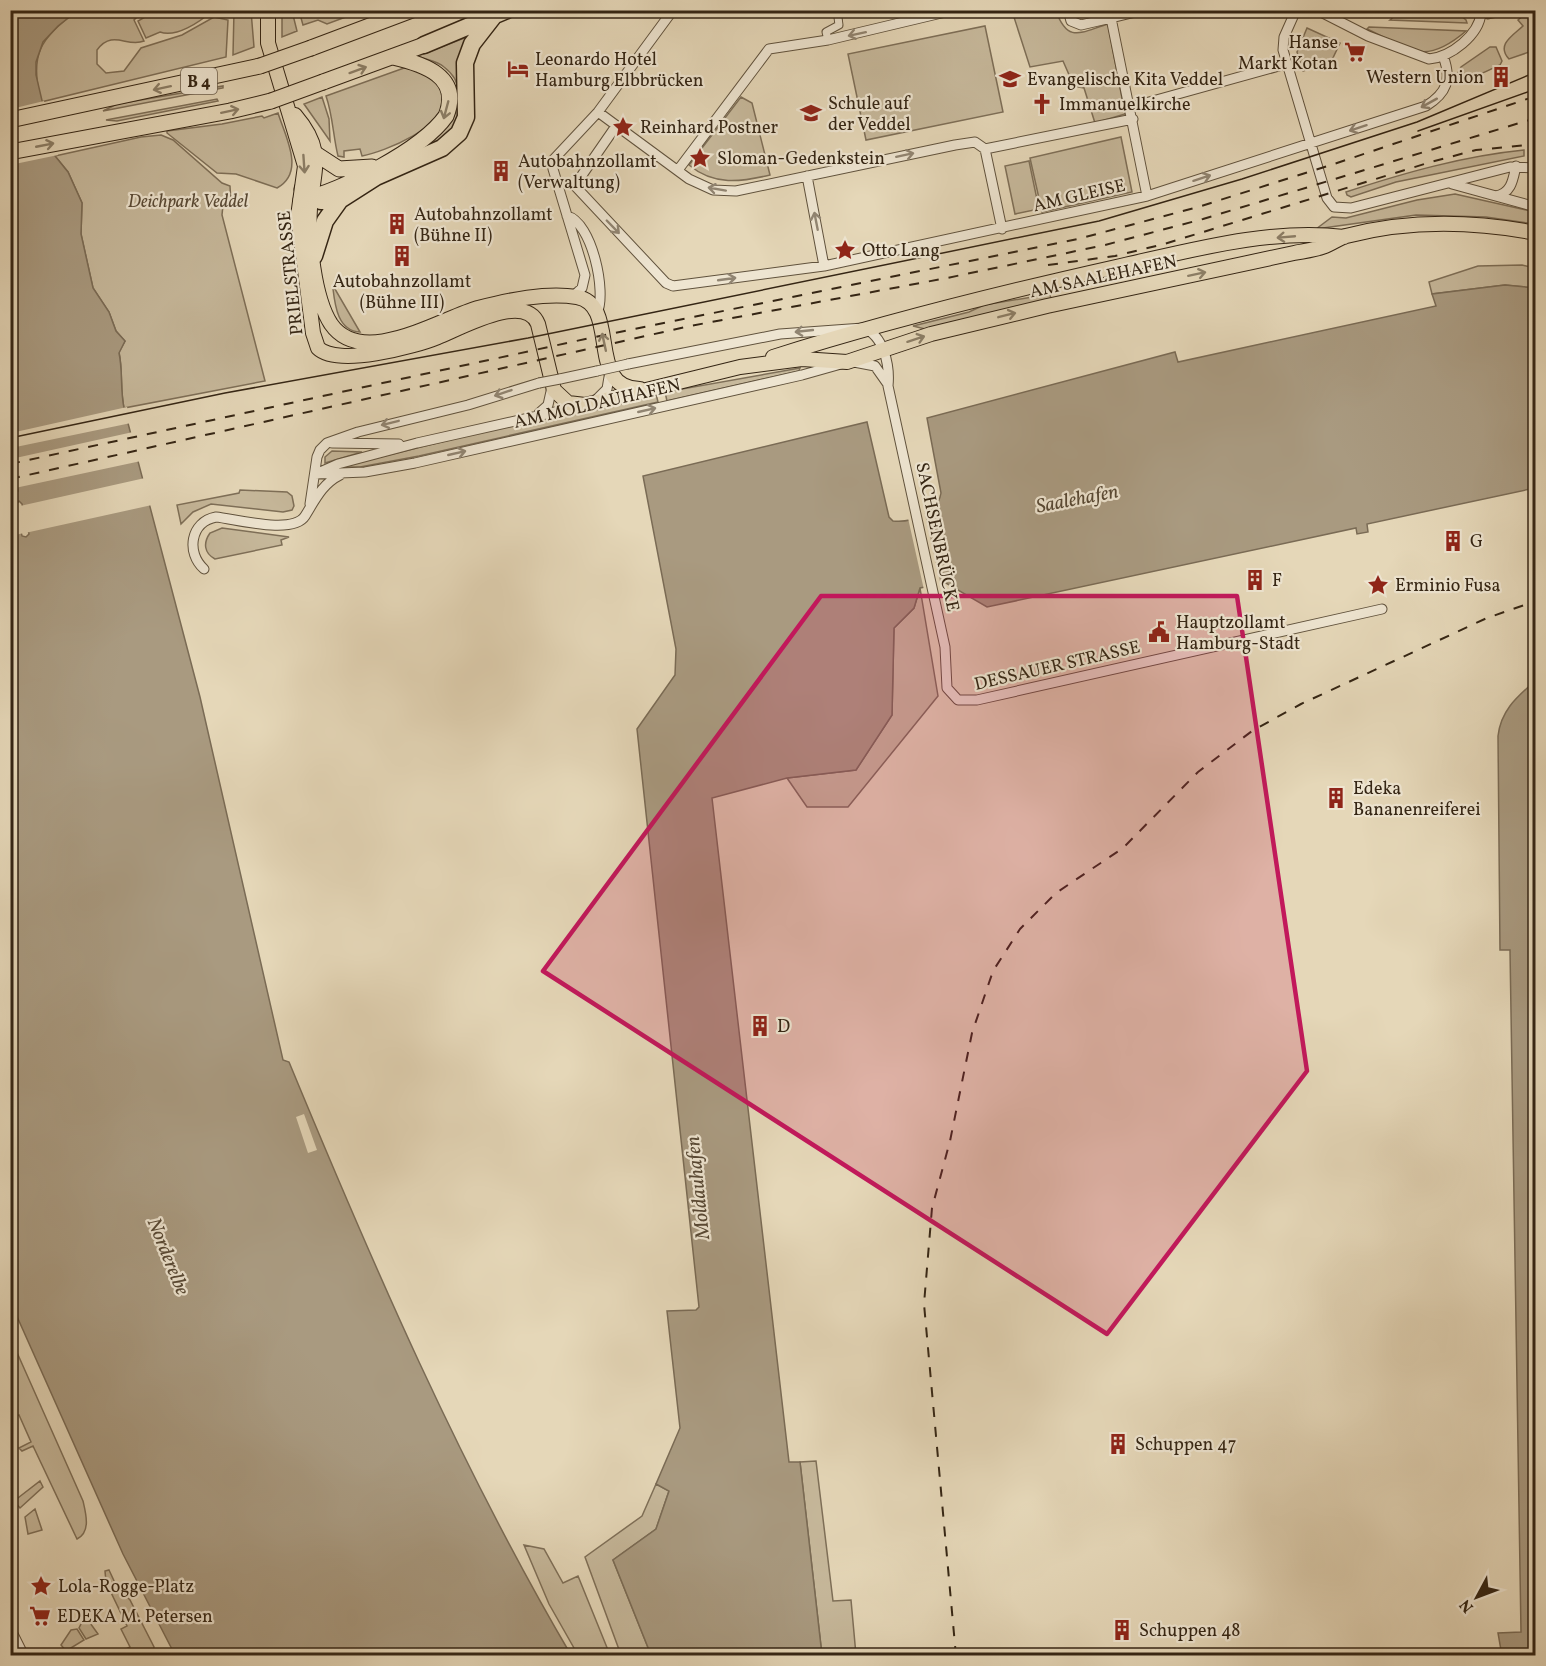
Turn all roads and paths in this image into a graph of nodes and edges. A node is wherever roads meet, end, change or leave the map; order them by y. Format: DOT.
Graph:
graph roads {
  1 [pos="268,10"];
  2 [pos="389,10"];
  3 [pos="412,10"];
  4 [pos="673,10"];
  5 [pos="837,10"];
  6 [pos="954,10"];
  7 [pos="1068,10"];
  8 [pos="1144,10"];
  9 [pos="1296,10"];
  10 [pos="1317,10"];
  11 [pos="1502,10"];
  12 [pos="1478,12"];
  13 [pos="500,14"];
  14 [pos="1111,18"];
  15 [pos="370,26"];
  16 [pos="828,40"];
  17 [pos="424,45"];
  18 [pos="1443,56"];
  19 [pos="393,57"];
  20 [pos="1287,63"];
  21 [pos="1131,107"];
  22 [pos="290,108"];
  23 [pos="598,112"];
  24 [pos="1132,118"];
  25 [pos="10,120"];
  26 [pos="616,126"];
  27 [pos="1310,144"];
  28 [pos="985,149"];
  29 [pos="10,152"];
  30 [pos="316,154"];
  31 [pos="378,166"];
  32 [pos="1516,166"];
  33 [pos="1536,168"];
  34 [pos="678,170"];
  35 [pos="807,176"];
  36 [pos="1452,184"];
  37 [pos="305,195"];
  38 [pos="1147,196"];
  39 [pos="1496,196"];
  40 [pos="340,200"];
  41 [pos="1536,207"];
  42 [pos="567,216"];
  43 [pos="1002,229"];
  44 [pos="1536,233"];
  45 [pos="1344,237"];
  46 [pos="314,256"];
  47 [pos="824,266"];
  48 [pos="1013,290"];
  49 [pos="568,297"];
  50 [pos="597,313"];
  51 [pos="536,319"];
  52 [pos="863,328"];
  53 [pos="878,347"];
  54 [pos="847,362"];
  55 [pos="740,367"];
  56 [pos="604,371"];
  57 [pos="881,373"];
  58 [pos="550,382"];
  59 [pos="888,386"];
  60 [pos="645,389"];
  61 [pos="585,405"];
  62 [pos="537,414"];
  63 [pos="327,443"];
  64 [pos="417,443"];
  65 [pos="345,473"];
  66 [pos="315,474"];
  67 [pos="310,504"];
  68 [pos="204,569"];
  69 [pos="1382,609"];
  70 [pos="951,695"];
  71 [pos="10,1628"];
  72 [pos="24,1656"];
  1 -- 22 [label="main road"];
  2 -- 15 [label="highway"];
  3 -- 15 [label="highway, B 4"];
  4 -- 23 [label="street"];
  5 -- 16 [label="street"];
  6 -- 16 [label="street, one-way"];
  7 -- 14 [label="street"];
  8 -- 14 [label="street"];
  9 -- 20 [label="street"];
  10 -- 18 [label="street"];
  11 -- 12 [label="street"];
  12 -- 18 [label="street"];
  13 -- 17 [label="highway"];
  13 -- 40 [label="highway"];
  14 -- 21 [label="street"];
  15 -- 25 [label="highway, B 4, one-way, bridge"];
  16 -- 34 [label="street"];
  17 -- 19 [label="highway, B 4"];
  18 -- 27 [label="street, AM GLEISE, one-way"];
  29 -- 19 [label="highway, B 4, one-way, bridge"];
  19 -- 31 [label="highway, one-way"];
  20 -- 21 [label="street"];
  20 -- 27 [label="street"];
  21 -- 24 [label="street"];
  22 -- 30 [label="main road"];
  22 -- 37 [label="main road, one-way"];
  23 -- 26 [label="street"];
  23 -- 42 [label="street"];
  24 -- 28 [label="street"];
  24 -- 38 [label="street"];
  26 -- 34 [label="street"];
  26 -- 47 [label="street, AM GLEISE, one-way"];
  27 -- 36 [label="street"];
  38 -- 27 [label="street, AM GLEISE, one-way"];
  35 -- 28 [label="street, one-way"];
  28 -- 43 [label="street"];
  30 -- 31 [label="highway"];
  30 -- 37 [label="main road"];
  31 -- 37 [label="highway"];
  32 -- 33 [label="street"];
  32 -- 36 [label="street"];
  32 -- 39 [label="street"];
  35 -- 34 [label="street, one-way"];
  47 -- 35 [label="street, one-way"];
  36 -- 39 [label="street"];
  37 -- 40 [label="highway"];
  37 -- 46 [label="main road, PRIELSTRASSE"];
  37 -- 51 [label="main road, PRIELSTRASSE"];
  38 -- 43 [label="street, AM GLEISE"];
  39 -- 41 [label="street"];
  40 -- 46 [label="highway"];
  42 -- 49 [label="street"];
  42 -- 50 [label="street"];
  43 -- 47 [label="street, AM GLEISE"];
  44 -- 45 [label="main road, AM SAALEHAFEN"];
  45 -- 48 [label="main road, AM SAALEHAFEN, one-way"];
  53 -- 45 [label="main road, AM SAALEHAFEN, one-way"];
  46 -- 49 [label="main road, PRIELSTRASSE"];
  48 -- 52 [label="main road, AM SAALEHAFEN"];
  48 -- 53 [label="street, AM SAALEHAFEN"];
  49 -- 50 [label="main road"];
  49 -- 51 [label="main road"];
  56 -- 50 [label="main road, one-way"];
  51 -- 58 [label="main road"];
  52 -- 53 [label="street"];
  52 -- 55 [label="main road, AM SAALEHAFEN"];
  52 -- 56 [label="street, AM MOLDAUHAFEN, one-way, bridge"];
  53 -- 54 [label="main road, AM MOLDAUHAFEN"];
  53 -- 57 [label="street"];
  53 -- 59 [label="street, SACHSENBRÜCKE"];
  54 -- 55 [label="main road"];
  54 -- 57 [label="street"];
  65 -- 54 [label="street, AM MOLDAUHAFEN, one-way"];
  55 -- 60 [label="main road"];
  56 -- 58 [label="street, AM MOLDAUHAFEN"];
  56 -- 60 [label="main road"];
  56 -- 61 [label="street"];
  57 -- 59 [label="street, SACHSENBRÜCKE"];
  58 -- 61 [label="main road"];
  58 -- 62 [label="street"];
  58 -- 63 [label="street, AM MOLDAUHAFEN, one-way"];
  59 -- 70 [label="street, SACHSENBRÜCKE"];
  60 -- 61 [label="main road"];
  61 -- 62 [label="street"];
  62 -- 64 [label="street"];
  63 -- 64 [label="street"];
  63 -- 66 [label="street"];
  64 -- 66 [label="street"];
  65 -- 66 [label="street, AM MOLDAUHAFEN"];
  65 -- 67 [label="street"];
  66 -- 67 [label="street"];
  67 -- 68 [label="street"];
  69 -- 70 [label="street, DESSAUER STRASSE"];
  71 -- 72 [label="street"];
}
